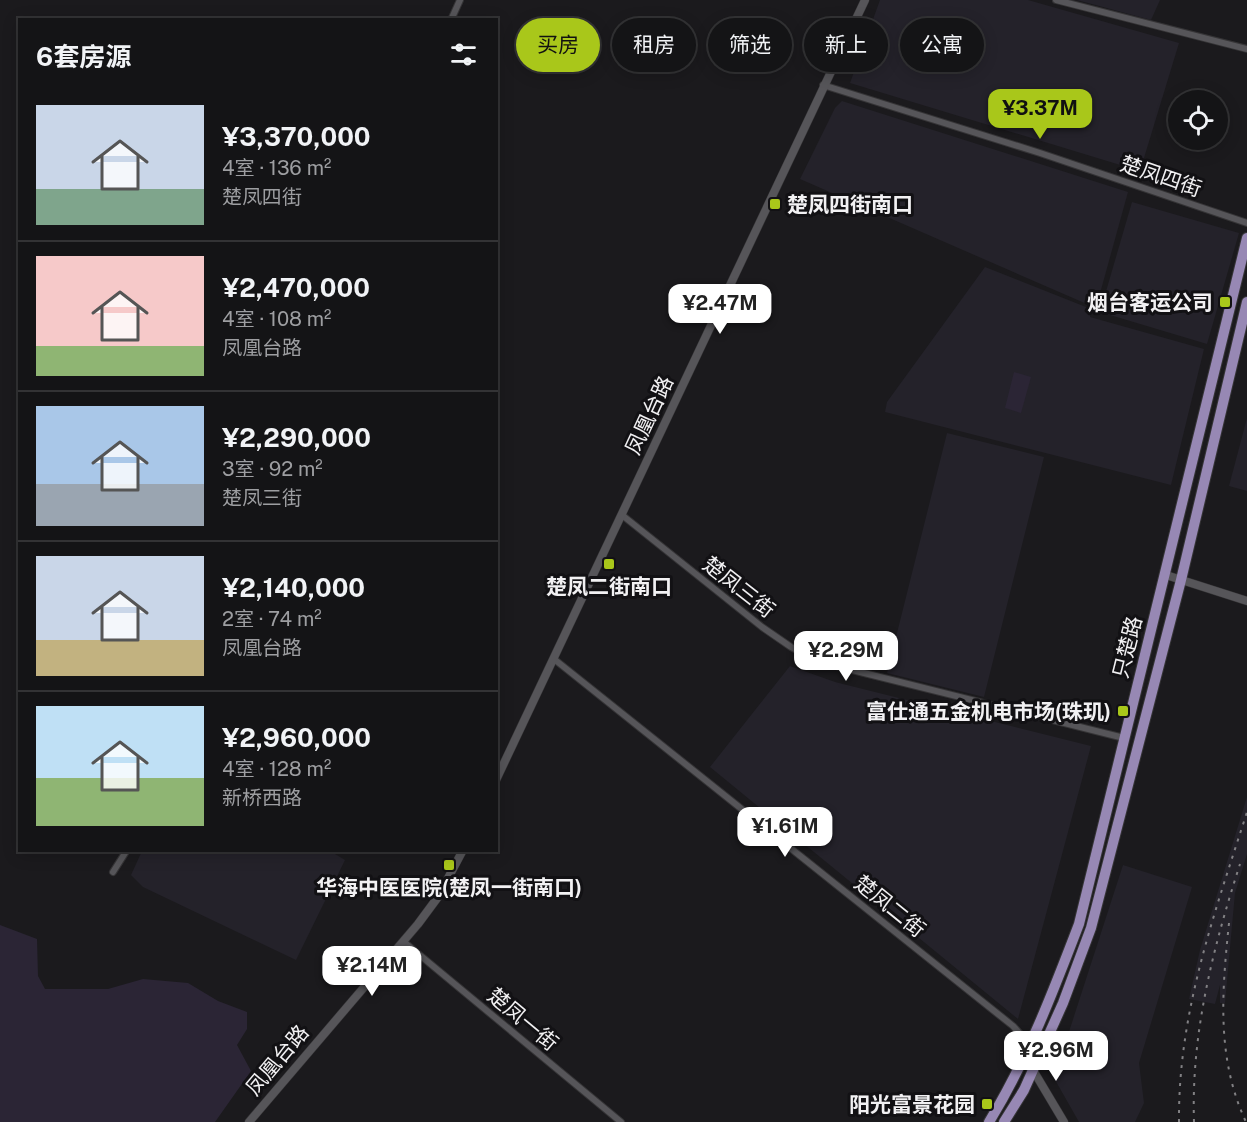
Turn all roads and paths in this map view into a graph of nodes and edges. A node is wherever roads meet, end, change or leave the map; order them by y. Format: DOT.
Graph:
graph roads {
  1 [pos="460,0"];
  2 [pos="865,0"];
  3 [pos="1056,0"];
  4 [pos="452,18"];
  5 [pos="1247,49"];
  6 [pos="824,85"];
  7 [pos="1247,223"];
  8 [pos="1247,238"];
  9 [pos="1247,302"];
  10 [pos="622,514"];
  11 [pos="1166,575"];
  12 [pos="1181,580"];
  13 [pos="1247,601"];
  14 [pos="554,658"];
  15 [pos="1124,738"];
  16 [pos="498,776"];
  17 [pos="126,852"];
  18 [pos="462,852"];
  19 [pos="113,872"];
  20 [pos="404,942"];
  21 [pos="1026,1053"];
  22 [pos="1033,1070"];
  23 [pos="249,1122"];
  24 [pos="621,1122"];
  25 [pos="989,1122"];
  26 [pos="1004,1122"];
  27 [pos="1064,1122"];
  1 -- 4 [label="street"];
  2 -- 6 [label="street, 凤凰台路"];
  3 -- 5 [label="street"];
  6 -- 7 [label="street, 楚凤四街"];
  6 -- 10 [label="street, 凤凰台路"];
  8 -- 11 [label="main road, 只楚路"];
  9 -- 12 [label="main road, 只楚路"];
  10 -- 14 [label="street, 凤凰台路"];
  10 -- 15 [label="street, 楚凤三街"];
  11 -- 12 [label="street"];
  11 -- 15 [label="main road, 只楚路"];
  12 -- 13 [label="street"];
  12 -- 22 [label="main road, 只楚路"];
  14 -- 16 [label="street, 凤凰台路"];
  14 -- 21 [label="street, 楚凤二街"];
  15 -- 21 [label="main road, 只楚路"];
  17 -- 19 [label="street"];
  18 -- 20 [label="street, 凤凰台路"];
  20 -- 23 [label="street, 凤凰台路"];
  20 -- 24 [label="street, 楚凤一街"];
  21 -- 22 [label="street"];
  21 -- 25 [label="main road, 只楚路"];
  22 -- 26 [label="main road, 只楚路"];
  22 -- 27 [label="street"];
}
